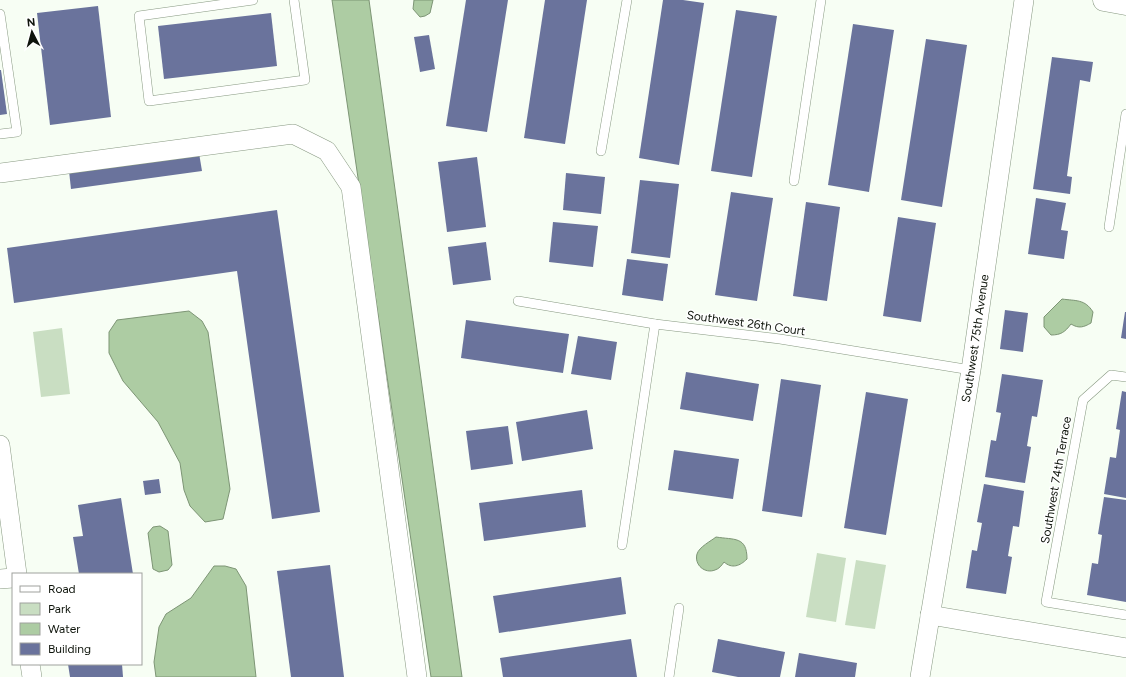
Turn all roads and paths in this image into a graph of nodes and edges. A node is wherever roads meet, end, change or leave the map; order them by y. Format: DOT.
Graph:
graph roads {
  1 [pos="253,0"];
  2 [pos="294,0"];
  3 [pos="626,0"];
  4 [pos="821,0"];
  5 [pos="1024,0"];
  6 [pos="1104,0"];
  7 [pos="1126,4"];
  8 [pos="0,14"];
  9 [pos="2,36"];
  10 [pos="1126,114"];
  11 [pos="0,134"];
  12 [pos="601,151"];
  13 [pos="0,173"];
  14 [pos="794,181"];
  15 [pos="1109,228"];
  16 [pos="518,301"];
  17 [pos="655,324"];
  18 [pos="971,370"];
  19 [pos="1126,377"];
  20 [pos="0,445"];
  21 [pos="622,545"];
  22 [pos="7,547"];
  23 [pos="18,573"];
  24 [pos="12,578"];
  25 [pos="0,579"];
  26 [pos="679,608"];
  27 [pos="930,615"];
  28 [pos="1126,615"];
  29 [pos="1126,648"];
  30 [pos="30,665"];
  31 [pos="32,677"];
  32 [pos="417,677"];
  33 [pos="669,677"];
  34 [pos="920,677"];
  1 -- 2 [label="lane"];
  3 -- 12 [label="lane"];
  4 -- 14 [label="lane"];
  5 -- 18 [label="street, Southwest 75th Avenue"];
  6 -- 7 [label="street"];
  8 -- 9 [label="lane"];
  9 -- 11 [label="lane"];
  10 -- 15 [label="lane"];
  13 -- 32 [label="street"];
  16 -- 17 [label="lane, Southwest 26th Court"];
  17 -- 18 [label="lane, Southwest 26th Court"];
  17 -- 21 [label="lane"];
  18 -- 27 [label="street, Southwest 75th Avenue"];
  19 -- 28 [label="lane, Southwest 74th Terrace"];
  20 -- 22 [label="street"];
  22 -- 23 [label="street"];
  24 -- 25 [label="street"];
  26 -- 33 [label="lane"];
  27 -- 29 [label="street"];
  27 -- 34 [label="street, Southwest 75th Avenue"];
  30 -- 31 [label="street"];
}
